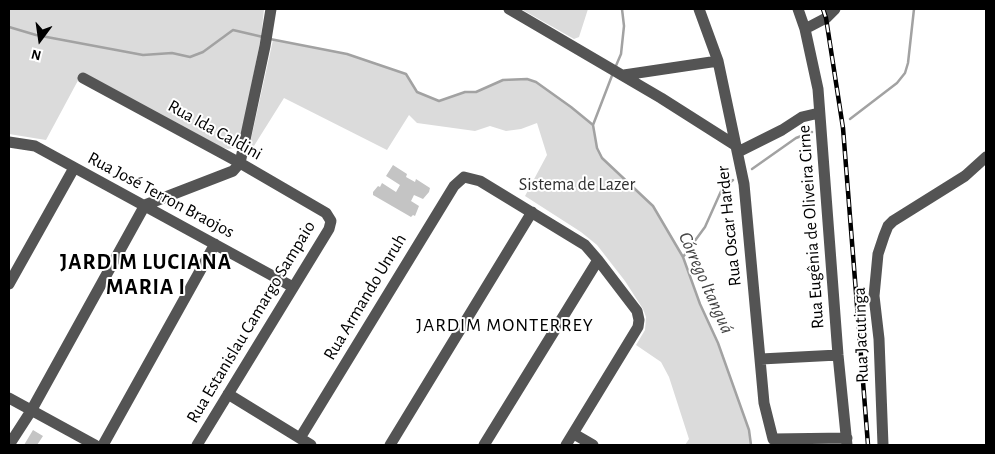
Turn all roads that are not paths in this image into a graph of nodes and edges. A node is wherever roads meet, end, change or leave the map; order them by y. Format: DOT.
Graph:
graph roads {
  1 [pos="270,9"];
  2 [pos="509,9"];
  3 [pos="698,9"];
  4 [pos="798,9"];
  5 [pos="835,9"];
  6 [pos="805,29"];
  7 [pos="718,61"];
  8 [pos="662,70"];
  9 [pos="623,75"];
  10 [pos="82,78"];
  11 [pos="662,98"];
  12 [pos="819,113"];
  13 [pos="9,142"];
  14 [pos="736,148"];
  15 [pos="986,157"];
  16 [pos="240,163"];
  17 [pos="74,168"];
  18 [pos="145,205"];
  19 [pos="532,212"];
  20 [pos="329,216"];
  21 [pos="215,244"];
  22 [pos="598,260"];
  23 [pos="9,284"];
  24 [pos="294,287"];
  25 [pos="838,355"];
  26 [pos="761,359"];
  27 [pos="228,394"];
  28 [pos="9,398"];
  29 [pos="31,411"];
  30 [pos="574,434"];
  31 [pos="300,438"];
  32 [pos="773,442"];
  33 [pos="847,442"];
  34 [pos="9,445"];
  35 [pos="95,445"];
  36 [pos="103,445"];
  37 [pos="197,445"];
  38 [pos="311,445"];
  39 [pos="390,445"];
  40 [pos="484,445"];
  41 [pos="566,445"];
  42 [pos="593,445"];
  43 [pos="883,445"];
  1 -- 16 [label="street"];
  2 -- 9 [label="street"];
  3 -- 7 [label="street, Rua Oscar Harder"];
  4 -- 6 [label="street, Rua Eugênia de Oliveira Cirne"];
  5 -- 6 [label="street"];
  6 -- 12 [label="street, Rua Eugênia de Oliveira Cirne"];
  7 -- 8 [label="street"];
  7 -- 14 [label="street, Rua Oscar Harder"];
  8 -- 9 [label="street"];
  8 -- 11 [label="street"];
  9 -- 11 [label="street"];
  10 -- 16 [label="street, Rua Ida Caldini"];
  11 -- 14 [label="street"];
  12 -- 14 [label="street"];
  12 -- 25 [label="street, Rua Eugênia de Oliveira Cirne"];
  13 -- 17 [label="street, Rua José Terron Braojos"];
  14 -- 26 [label="street, Rua Oscar Harder"];
  15 -- 43 [label="street, Rua Jacutinga"];
  16 -- 18 [label="street"];
  16 -- 20 [label="street, Rua Ida Caldini"];
  17 -- 18 [label="street, Rua José Terron Braojos"];
  17 -- 23 [label="street"];
  18 -- 21 [label="street, Rua José Terron Braojos"];
  18 -- 29 [label="street"];
  19 -- 22 [label="street"];
  19 -- 31 [label="street, Rua Armando Unruh"];
  19 -- 39 [label="street"];
  20 -- 24 [label="street, Rua Estanislau Camargo Sampaio"];
  21 -- 24 [label="street, Rua José Terron Braojos"];
  21 -- 36 [label="street"];
  22 -- 30 [label="street"];
  22 -- 40 [label="street"];
  24 -- 27 [label="street, Rua Estanislau Camargo Sampaio"];
  25 -- 26 [label="street"];
  25 -- 33 [label="street, Rua Eugênia de Oliveira Cirne"];
  26 -- 32 [label="street, Rua Oscar Harder"];
  27 -- 31 [label="street"];
  27 -- 37 [label="street, Rua Estanislau Camargo Sampaio"];
  28 -- 29 [label="street"];
  29 -- 34 [label="street"];
  29 -- 35 [label="street"];
  30 -- 41 [label="street"];
  30 -- 42 [label="street"];
  31 -- 38 [label="street"];
  32 -- 33 [label="street, Rua Oscar Harder"];
}
